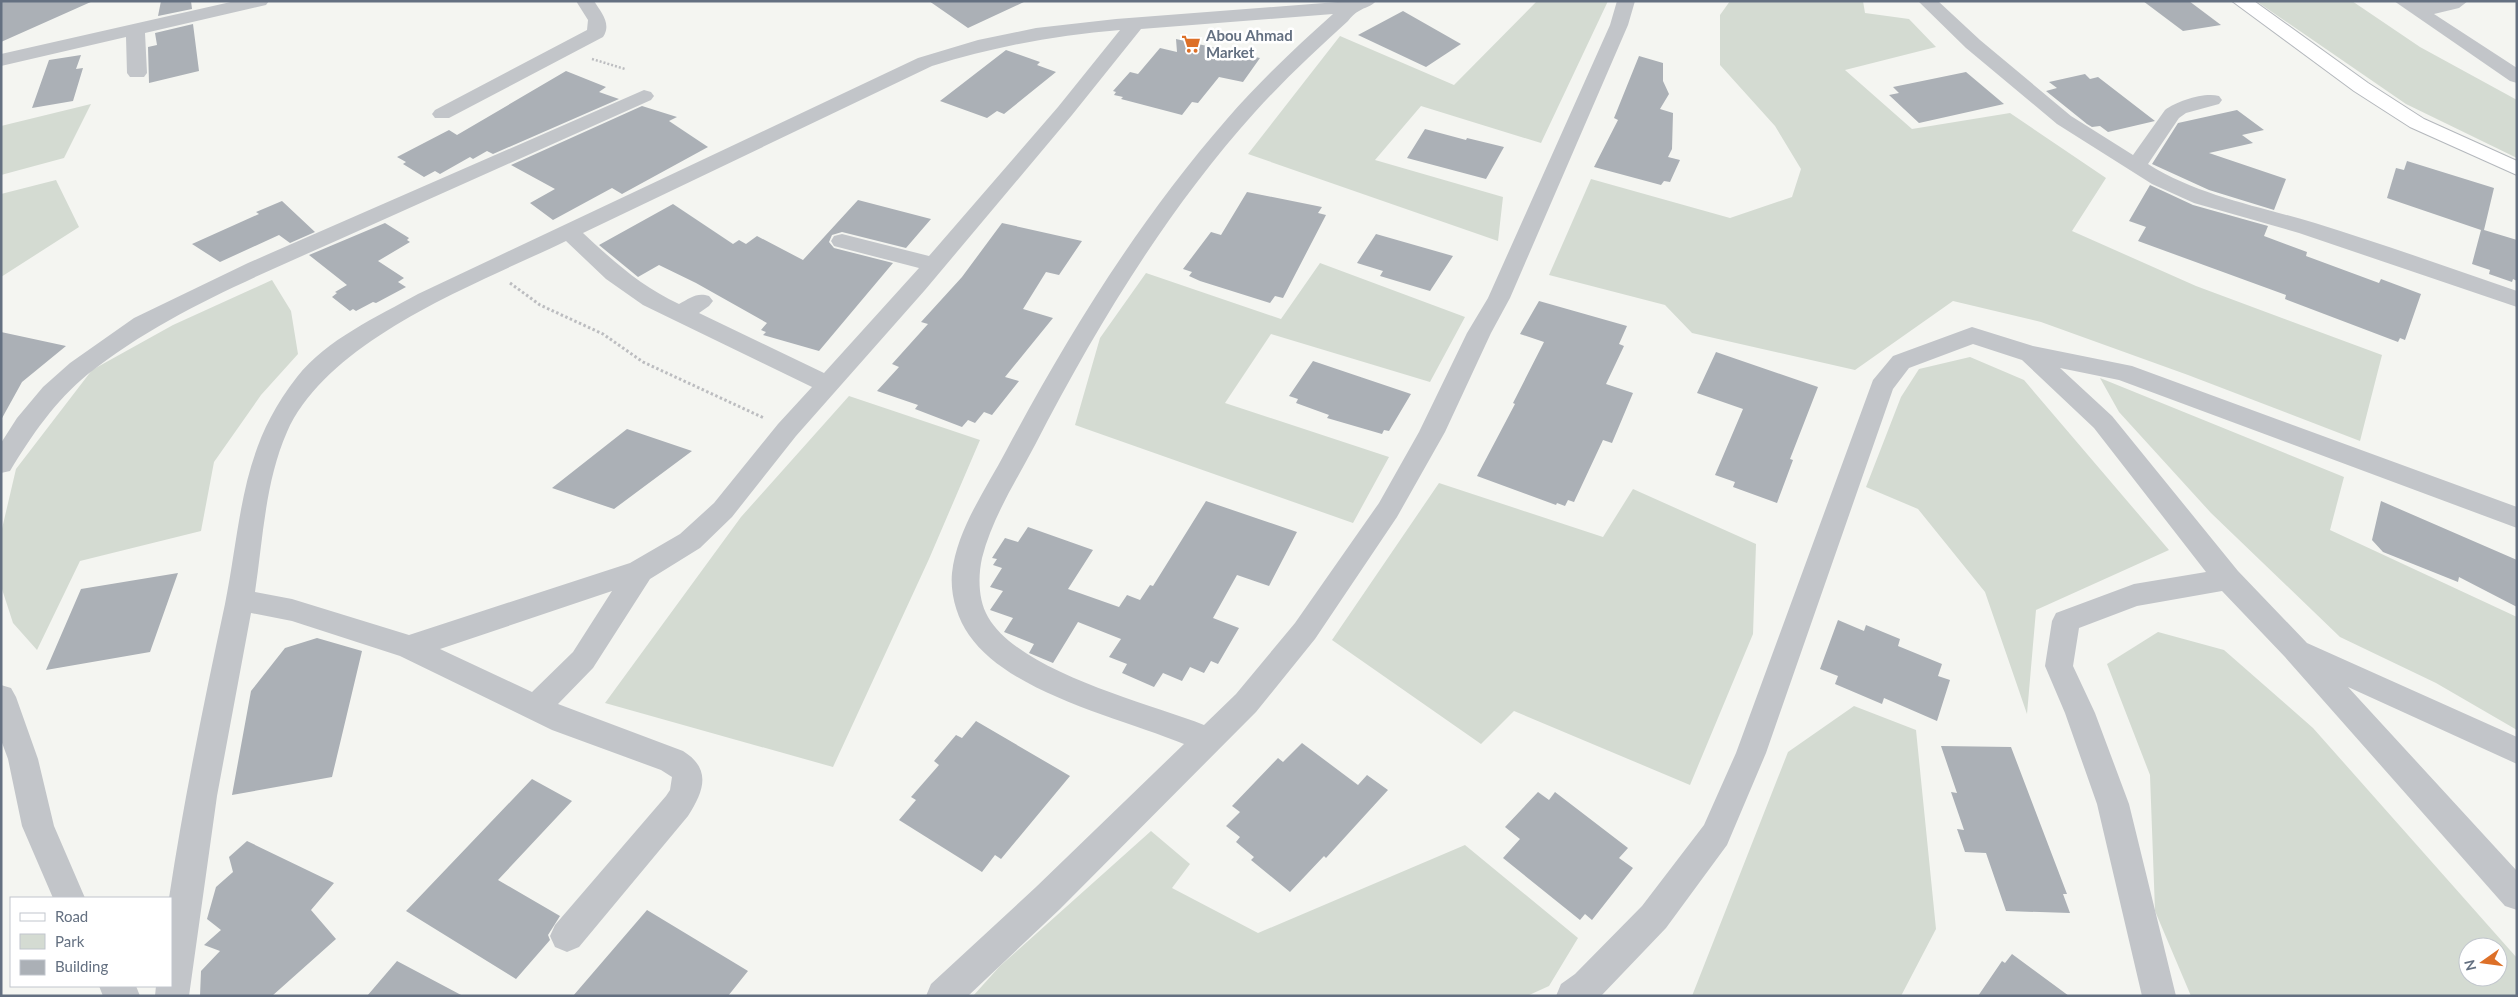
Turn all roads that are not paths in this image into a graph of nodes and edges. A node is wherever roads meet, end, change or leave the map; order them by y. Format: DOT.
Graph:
graph roads {
  1 [pos="260,1"];
  2 [pos="585,1"];
  3 [pos="1626,1"];
  4 [pos="1927,1"];
  5 [pos="2241,1"];
  6 [pos="2459,1"];
  7 [pos="2405,3"];
  8 [pos="1359,4"];
  9 [pos="1134,24"];
  10 [pos="135,28"];
  11 [pos="1,60"];
  12 [pos="137,73"];
  13 [pos="2517,77"];
  14 [pos="644,96"];
  15 [pos="2212,100"];
  16 [pos="442,114"];
  17 [pos="2136,166"];
  18 [pos="2517,169"];
  19 [pos="569,232"];
  20 [pos="842,241"];
  21 [pos="934,265"];
  22 [pos="2517,299"];
  23 [pos="701,301"];
  24 [pos="679,315"];
  25 [pos="2030,354"];
  26 [pos="827,384"];
  27 [pos="1,464"];
  28 [pos="2517,518"];
  29 [pos="640,570"];
  30 [pos="2228,579"];
  31 [pos="240,600"];
  32 [pos="409,647"];
  33 [pos="2295,649"];
  34 [pos="1,697"];
  35 [pos="536,708"];
  36 [pos="1208,740"];
  37 [pos="2517,751"];
  38 [pos="2517,895"];
  39 [pos="69,897"];
  40 [pos="567,936"];
  41 [pos="172,996"];
  42 [pos="942,996"];
  43 [pos="1572,996"];
  44 [pos="2159,996"];
  1 -- 10 [label="street"];
  2 -- 16 [label="street"];
  3 -- 36 [label="street"];
  4 -- 17 [label="street"];
  5 -- 18 [label="street"];
  6 -- 7 [label="street"];
  7 -- 13 [label="street"];
  8 -- 9 [label="street"];
  8 -- 36 [label="street"];
  9 -- 19 [label="street"];
  9 -- 21 [label="street"];
  10 -- 11 [label="street"];
  10 -- 12 [label="street"];
  14 -- 27 [label="street"];
  15 -- 17 [label="street"];
  17 -- 22 [label="street"];
  19 -- 24 [label="street"];
  19 -- 31 [label="street"];
  20 -- 21 [label="street"];
  21 -- 26 [label="street"];
  23 -- 24 [label="street"];
  24 -- 26 [label="street"];
  25 -- 28 [label="street"];
  25 -- 30 [label="street"];
  25 -- 43 [label="street"];
  26 -- 29 [label="street"];
  29 -- 32 [label="street"];
  29 -- 35 [label="street"];
  30 -- 33 [label="street"];
  30 -- 44 [label="street"];
  31 -- 32 [label="street"];
  31 -- 41 [label="street"];
  32 -- 35 [label="street"];
  33 -- 37 [label="street"];
  33 -- 38 [label="street"];
  34 -- 39 [label="street"];
  35 -- 40 [label="street"];
  36 -- 42 [label="street"];
}
